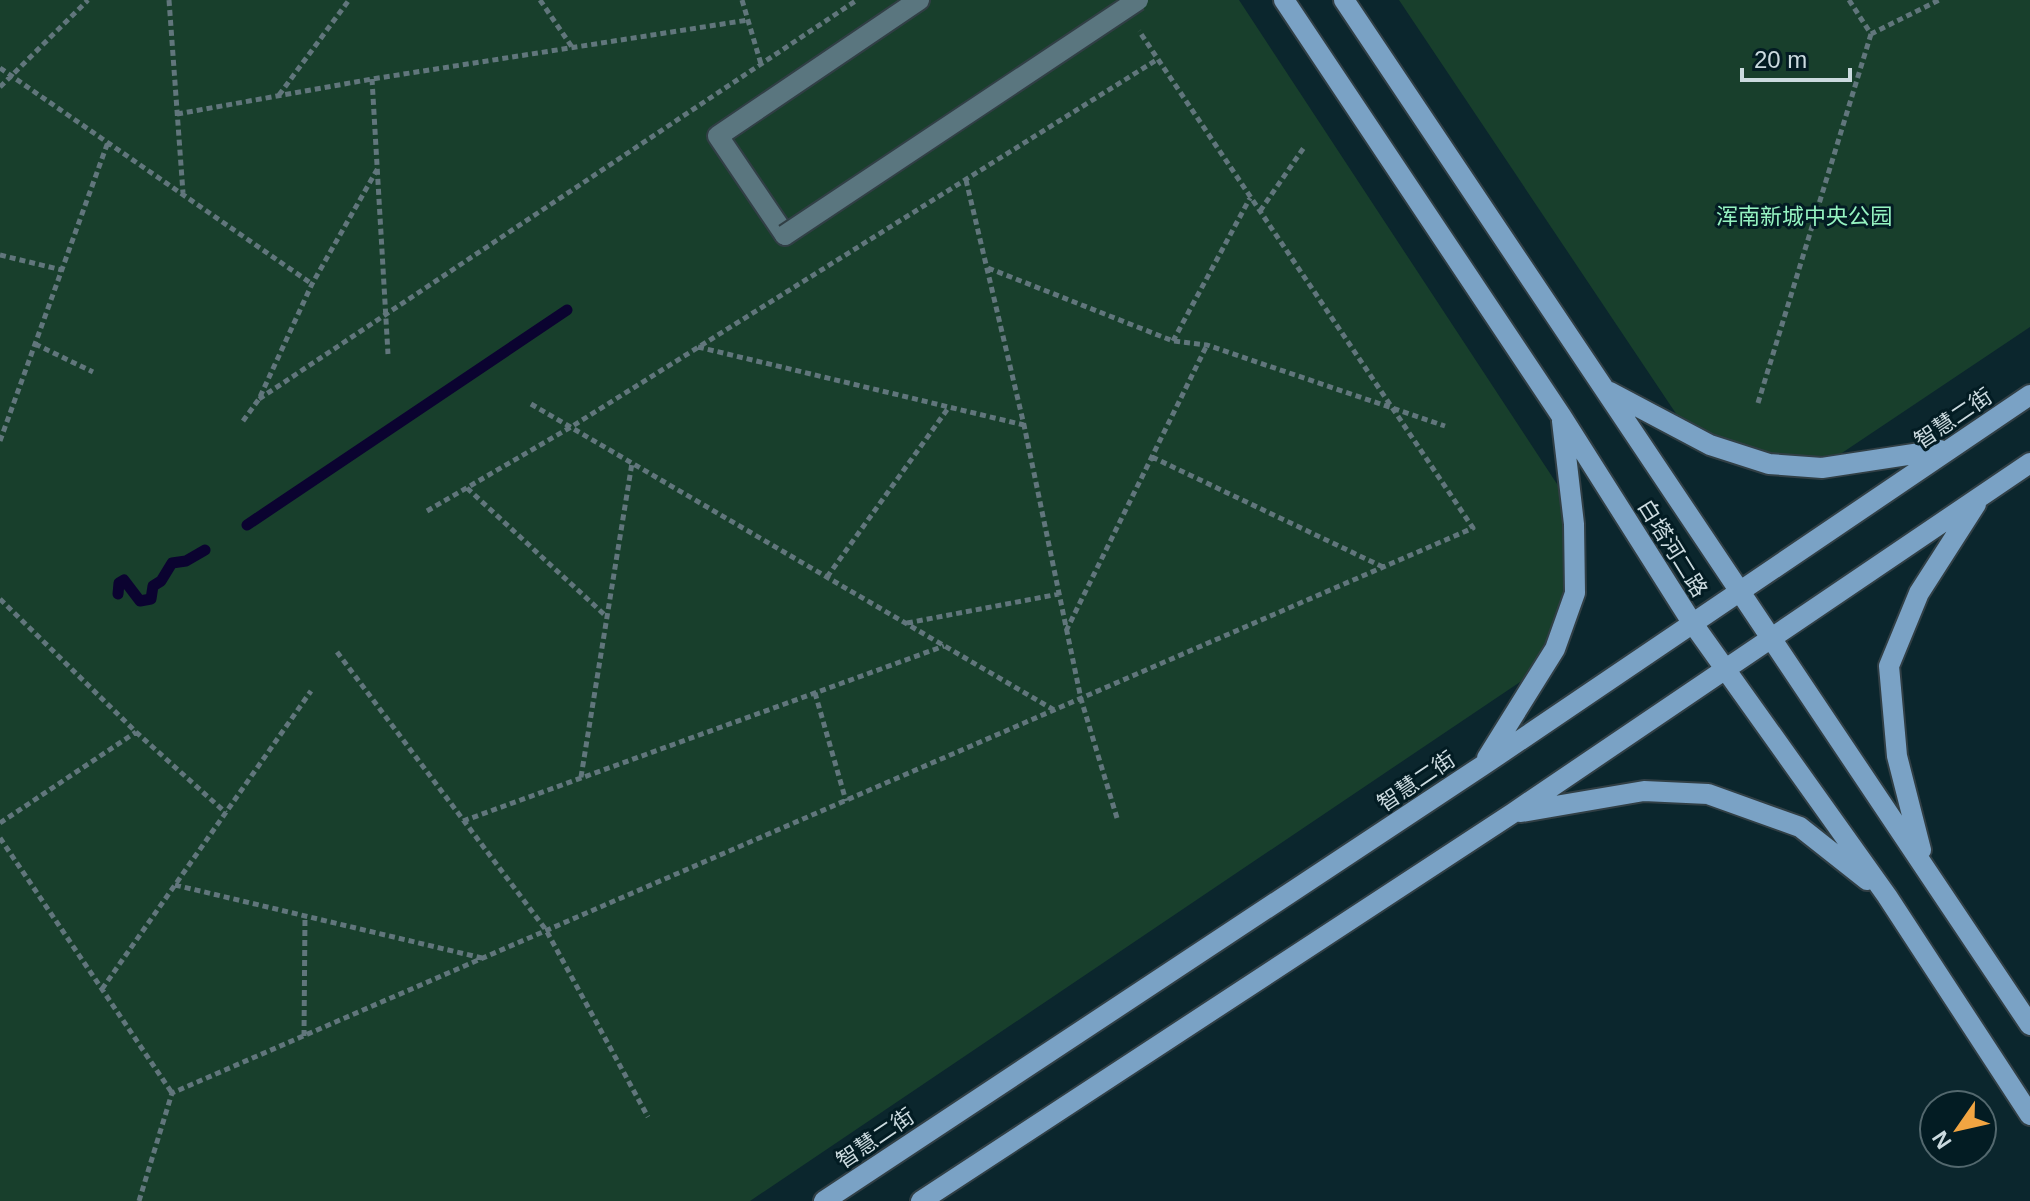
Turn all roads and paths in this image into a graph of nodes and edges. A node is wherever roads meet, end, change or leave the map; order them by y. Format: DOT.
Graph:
graph roads {
  1 [pos="88,0"];
  2 [pos="169,0"];
  3 [pos="349,0"];
  4 [pos="540,0"];
  5 [pos="742,0"];
  6 [pos="857,0"];
  7 [pos="919,0"];
  8 [pos="1138,0"];
  9 [pos="1284,0"];
  10 [pos="1344,0"];
  11 [pos="1849,0"];
  12 [pos="1939,0"];
  13 [pos="748,20"];
  14 [pos="1134,24"];
  15 [pos="1871,34"];
  16 [pos="572,47"];
  17 [pos="1158,59"];
  18 [pos="761,64"];
  19 [pos="0,68"];
  20 [pos="12,75"];
  21 [pos="372,79"];
  22 [pos="0,87"];
  23 [pos="278,96"];
  24 [pos="177,114"];
  25 [pos="108,142"];
  26 [pos="1305,146"];
  27 [pos="378,168"];
  28 [pos="966,180"];
  29 [pos="183,194"];
  30 [pos="1251,197"];
  31 [pos="1260,211"];
  32 [pos="0,255"];
  33 [pos="987,268"];
  34 [pos="62,270"];
  35 [pos="312,284"];
  36 [pos="387,314"];
  37 [pos="1173,341"];
  38 [pos="35,344"];
  39 [pos="1207,345"];
  40 [pos="698,347"];
  41 [pos="388,354"];
  42 [pos="93,372"];
  43 [pos="1607,391"];
  44 [pos="2030,395"];
  45 [pos="259,399"];
  46 [pos="1758,403"];
  47 [pos="531,404"];
  48 [pos="949,407"];
  49 [pos="1394,411"];
  50 [pos="1562,417"];
  51 [pos="243,421"];
  52 [pos="1024,425"];
  53 [pos="1445,426"];
  54 [pos="571,427"];
  55 [pos="1,434"];
  56 [pos="0,441"];
  57 [pos="1948,449"];
  58 [pos="1152,457"];
  59 [pos="632,463"];
  60 [pos="2030,463"];
  61 [pos="467,488"];
  62 [pos="1980,497"];
  63 [pos="427,511"];
  64 [pos="1384,567"];
  65 [pos="827,577"];
  66 [pos="1741,589"];
  67 [pos="1059,594"];
  68 [pos="0,599"];
  69 [pos="607,617"];
  70 [pos="1691,621"];
  71 [pos="907,623"];
  72 [pos="1066,631"];
  73 [pos="1773,639"];
  74 [pos="945,645"];
  75 [pos="337,652"];
  76 [pos="1724,668"];
  77 [pos="311,691"];
  78 [pos="815,693"];
  79 [pos="1081,699"];
  80 [pos="1055,710"];
  81 [pos="136,732"];
  82 [pos="1482,766"];
  83 [pos="581,778"];
  84 [pos="846,801"];
  85 [pos="226,813"];
  86 [pos="1513,813"];
  87 [pos="1117,818"];
  88 [pos="463,821"];
  89 [pos="0,823"];
  90 [pos="0,838"];
  91 [pos="1925,866"];
  92 [pos="175,885"];
  93 [pos="1887,896"];
  94 [pos="305,916"];
  95 [pos="546,930"];
  96 [pos="483,958"];
  97 [pos="102,989"];
  98 [pos="2030,1025"];
  99 [pos="304,1036"];
  100 [pos="172,1093"];
  101 [pos="2030,1115"];
  102 [pos="648,1117"];
  103 [pos="139,1201"];
  104 [pos="824,1201"];
  105 [pos="921,1201"];
  1 -- 20 [label="path"];
  2 -- 24 [label="path"];
  3 -- 23 [label="path"];
  4 -- 16 [label="path"];
  5 -- 13 [label="path"];
  6 -- 18 [label="path"];
  7 -- 8 [label="street, bridge"];
  9 -- 50 [label="main road, 白塔河二路"];
  10 -- 43 [label="main road, 白塔河二路"];
  11 -- 15 [label="path"];
  12 -- 15 [label="path"];
  13 -- 16 [label="path"];
  13 -- 18 [label="path"];
  14 -- 17 [label="path"];
  15 -- 46 [label="path"];
  16 -- 21 [label="path"];
  17 -- 28 [label="path"];
  17 -- 30 [label="path"];
  18 -- 36 [label="path"];
  19 -- 20 [label="path"];
  20 -- 22 [label="path"];
  20 -- 25 [label="path"];
  21 -- 23 [label="path"];
  21 -- 27 [label="path"];
  23 -- 24 [label="path"];
  24 -- 29 [label="path"];
  25 -- 29 [label="path"];
  25 -- 34 [label="path"];
  26 -- 31 [label="path"];
  27 -- 35 [label="path"];
  27 -- 36 [label="path"];
  28 -- 33 [label="path"];
  28 -- 40 [label="path"];
  29 -- 35 [label="path"];
  30 -- 31 [label="path"];
  30 -- 37 [label="path"];
  31 -- 49 [label="path"];
  32 -- 34 [label="path"];
  33 -- 37 [label="path"];
  33 -- 52 [label="path"];
  34 -- 38 [label="path"];
  35 -- 45 [label="path"];
  36 -- 41 [label="path"];
  36 -- 45 [label="path"];
  37 -- 39 [label="path"];
  38 -- 42 [label="path"];
  38 -- 55 [label="path"];
  39 -- 49 [label="path"];
  39 -- 58 [label="path"];
  40 -- 48 [label="path"];
  40 -- 54 [label="path"];
  43 -- 57 [label="main road"];
  43 -- 66 [label="main road, 白塔河二路"];
  44 -- 57 [label="main road, 智慧二街"];
  45 -- 51 [label="path"];
  47 -- 54 [label="path"];
  48 -- 52 [label="path"];
  48 -- 65 [label="path"];
  49 -- 53 [label="path"];
  49 -- 64 [label="path"];
  50 -- 70 [label="main road, 白塔河二路"];
  50 -- 82 [label="main road"];
  52 -- 67 [label="path"];
  54 -- 59 [label="path"];
  54 -- 61 [label="path"];
  55 -- 56 [label="path"];
  57 -- 66 [label="main road, 智慧二街"];
  58 -- 64 [label="path"];
  58 -- 72 [label="path"];
  59 -- 65 [label="path"];
  59 -- 69 [label="path"];
  60 -- 62 [label="main road"];
  61 -- 63 [label="path"];
  61 -- 69 [label="path"];
  62 -- 73 [label="main road"];
  62 -- 91 [label="main road"];
  64 -- 79 [label="path"];
  65 -- 71 [label="path"];
  66 -- 70 [label="main road, 智慧二街"];
  66 -- 73 [label="main road, 白塔河二路"];
  67 -- 71 [label="path"];
  67 -- 72 [label="path"];
  68 -- 81 [label="path"];
  69 -- 83 [label="path"];
  70 -- 76 [label="main road, 白塔河二路"];
  70 -- 82 [label="main road, 智慧二街"];
  71 -- 74 [label="path"];
  72 -- 79 [label="path"];
  73 -- 76 [label="main road"];
  73 -- 91 [label="main road, 白塔河二路"];
  74 -- 78 [label="path"];
  74 -- 80 [label="path"];
  75 -- 88 [label="path"];
  76 -- 86 [label="main road"];
  76 -- 93 [label="main road, 白塔河二路"];
  77 -- 85 [label="path"];
  78 -- 83 [label="path"];
  78 -- 84 [label="path"];
  79 -- 80 [label="path"];
  79 -- 87 [label="path"];
  80 -- 84 [label="path"];
  81 -- 85 [label="path"];
  81 -- 89 [label="path"];
  82 -- 104 [label="main road, 智慧二街"];
  83 -- 88 [label="path"];
  84 -- 95 [label="path"];
  85 -- 92 [label="path"];
  86 -- 93 [label="main road"];
  86 -- 105 [label="main road"];
  88 -- 95 [label="path"];
  90 -- 97 [label="path"];
  91 -- 98 [label="main road, 白塔河二路"];
  92 -- 94 [label="path"];
  92 -- 97 [label="path"];
  93 -- 101 [label="main road, 白塔河二路"];
  94 -- 96 [label="path"];
  94 -- 99 [label="path"];
  95 -- 96 [label="path"];
  95 -- 102 [label="path"];
  96 -- 99 [label="path"];
  97 -- 100 [label="path"];
  99 -- 100 [label="path"];
  100 -- 103 [label="path"];
}
